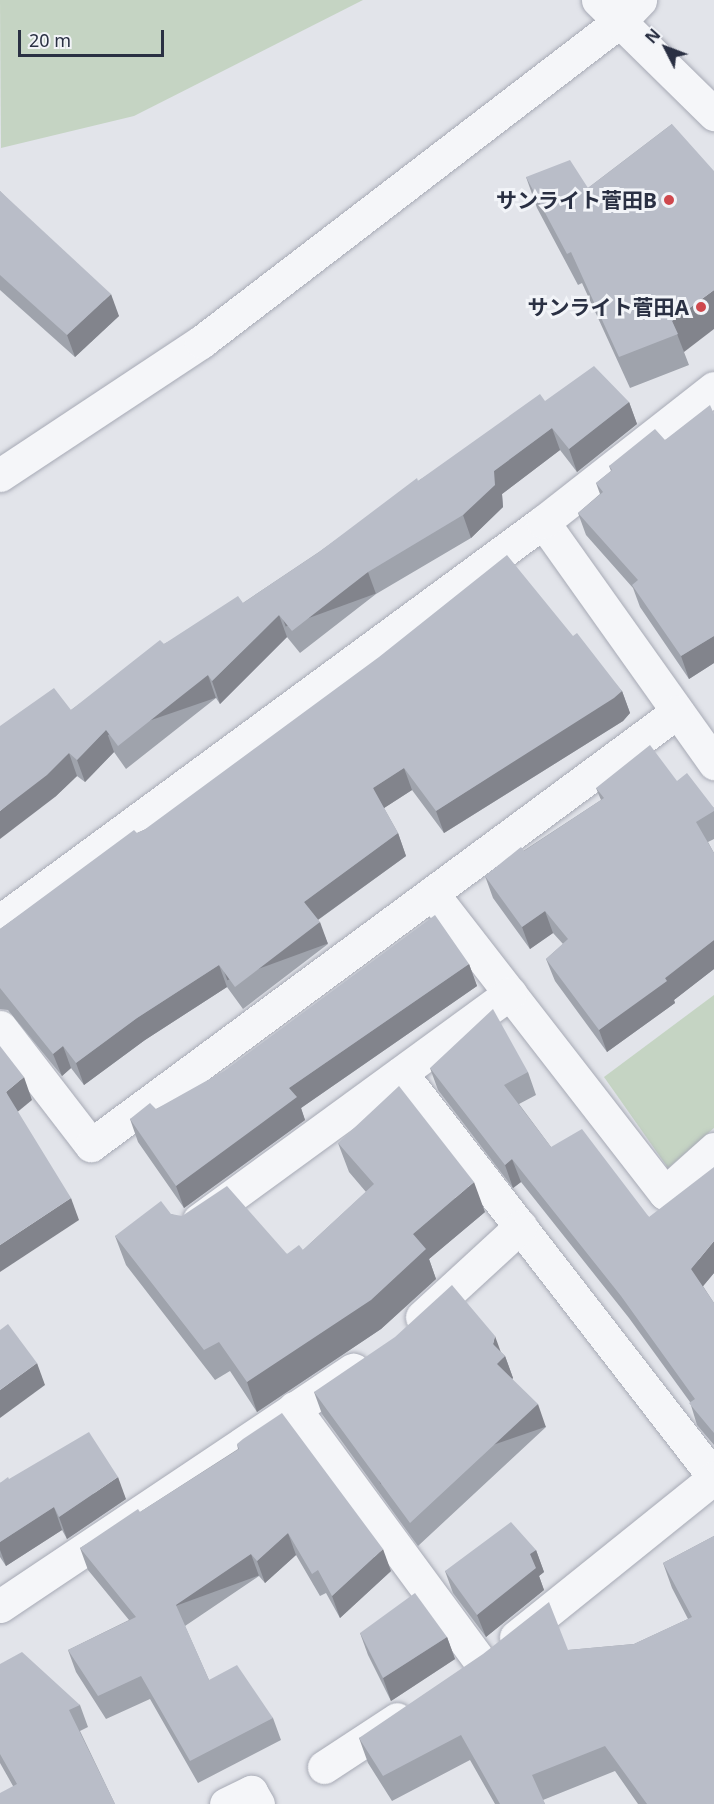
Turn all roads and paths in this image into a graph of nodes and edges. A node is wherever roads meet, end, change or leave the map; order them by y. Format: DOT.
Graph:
graph roads {
  1 [pos="619,7"];
  2 [pos="714,114"];
  3 [pos="714,388"];
  4 [pos="0,475"];
  5 [pos="543,522"];
  6 [pos="677,712"];
  7 [pos="714,763"];
  8 [pos="432,893"];
  9 [pos="0,921"];
  10 [pos="510,993"];
  11 [pos="0,1027"];
  12 [pos="402,1073"];
  13 [pos="714,1149"];
  14 [pos="521,1226"];
  15 [pos="190,1227"];
  16 [pos="294,1408"];
  17 [pos="714,1477"];
  18 [pos="0,1606"];
  19 [pos="482,1664"];
  20 [pos="452,1683"];
  21 [pos="423,1703"];
  22 [pos="324,1767"];
  23 [pos="226,1804"];
  24 [pos="258,1804"];
  1 -- 2 [label="street"];
  1 -- 4 [label="street"];
  3 -- 5 [label="street"];
  5 -- 6 [label="street"];
  5 -- 9 [label="street"];
  6 -- 7 [label="street"];
  6 -- 8 [label="street"];
  8 -- 10 [label="street"];
  8 -- 11 [label="street"];
  10 -- 12 [label="street"];
  10 -- 13 [label="street"];
  12 -- 14 [label="street"];
  12 -- 15 [label="street"];
  14 -- 16 [label="street"];
  14 -- 17 [label="street"];
  16 -- 18 [label="street"];
  16 -- 19 [label="street"];
  17 -- 19 [label="street"];
  19 -- 20 [label="street"];
  21 -- 22 [label="street"];
  23 -- 24 [label="street"];
}
